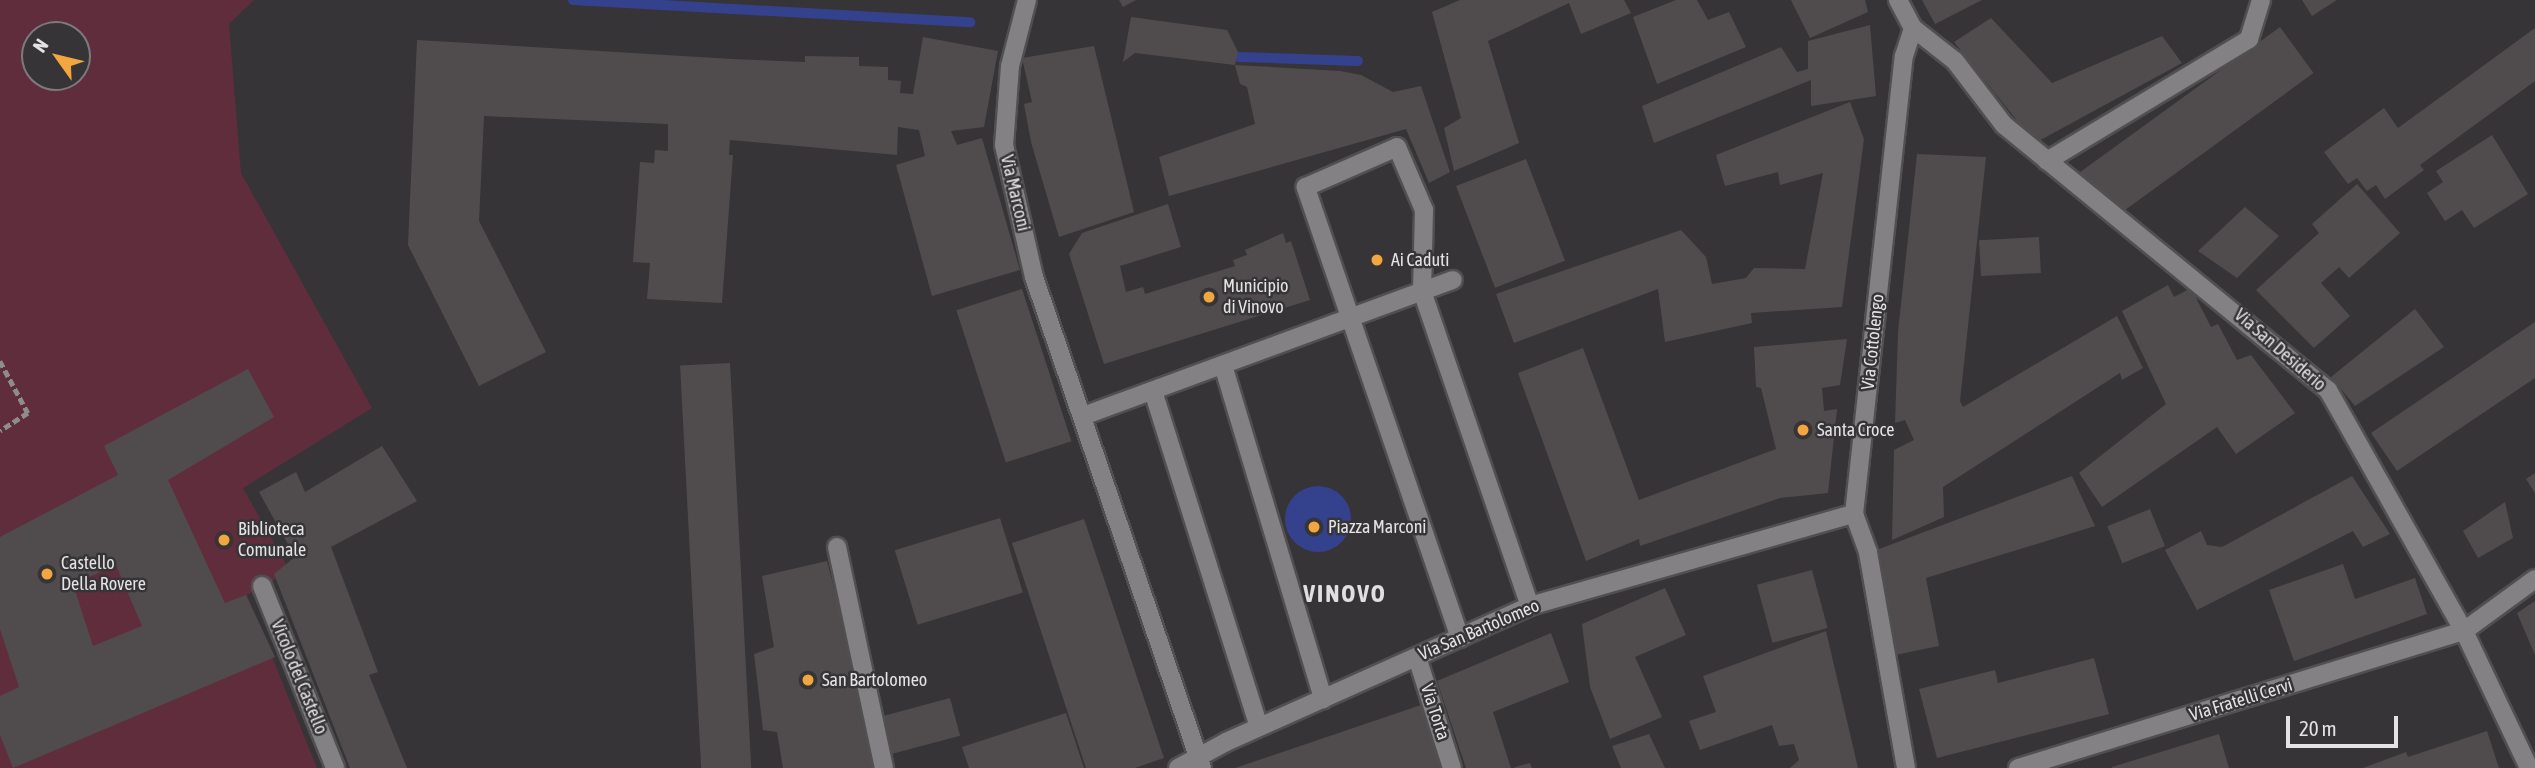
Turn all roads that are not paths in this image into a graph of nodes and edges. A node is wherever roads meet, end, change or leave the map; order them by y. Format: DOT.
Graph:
graph roads {
  1 [pos="1027,0"];
  2 [pos="1898,0"];
  3 [pos="2261,0"];
  4 [pos="1913,28"];
  5 [pos="2047,161"];
  6 [pos="1453,280"];
  7 [pos="1422,292"];
  8 [pos="1352,317"];
  9 [pos="1223,365"];
  10 [pos="1153,391"];
  11 [pos="1083,416"];
  12 [pos="1854,514"];
  13 [pos="837,547"];
  14 [pos="2535,579"];
  15 [pos="262,586"];
  16 [pos="1530,606"];
  17 [pos="2464,631"];
  18 [pos="1460,638"];
  19 [pos="1417,657"];
  20 [pos="1323,699"];
  21 [pos="1259,727"];
  22 [pos="1200,764"];
  23 [pos="335,768"];
  24 [pos="884,768"];
  25 [pos="1178,768"];
  26 [pos="1452,768"];
  27 [pos="1906,768"];
  28 [pos="2018,768"];
  29 [pos="2529,768"];
  1 -- 11 [label="street, Via Marconi"];
  2 -- 4 [label="street"];
  3 -- 5 [label="street"];
  4 -- 5 [label="street, Via San Desiderio"];
  4 -- 12 [label="street, Via Cottolengo"];
  5 -- 17 [label="street, Via San Desiderio"];
  6 -- 7 [label="street"];
  7 -- 8 [label="street"];
  7 -- 8 [label="street"];
  7 -- 16 [label="street"];
  8 -- 9 [label="street"];
  8 -- 18 [label="street"];
  9 -- 10 [label="street"];
  9 -- 20 [label="street"];
  10 -- 11 [label="street"];
  10 -- 21 [label="street"];
  11 -- 22 [label="street"];
  12 -- 16 [label="street, Via San Bartolomeo"];
  12 -- 27 [label="street, Via Cottolengo"];
  13 -- 24 [label="street"];
  14 -- 17 [label="street, Via Fratelli Cervi"];
  15 -- 23 [label="street, Vicolo del Castello"];
  16 -- 18 [label="street, Via San Bartolomeo"];
  17 -- 28 [label="street, Via Fratelli Cervi"];
  17 -- 29 [label="street, Via San Desiderio"];
  18 -- 19 [label="street, Via San Bartolomeo"];
  19 -- 20 [label="street, Via San Bartolomeo"];
  19 -- 26 [label="street, Via Torta"];
  20 -- 21 [label="street, Via San Bartolomeo"];
  21 -- 22 [label="street, Via San Bartolomeo"];
  22 -- 25 [label="street, Via San Bartolomeo"];
}
